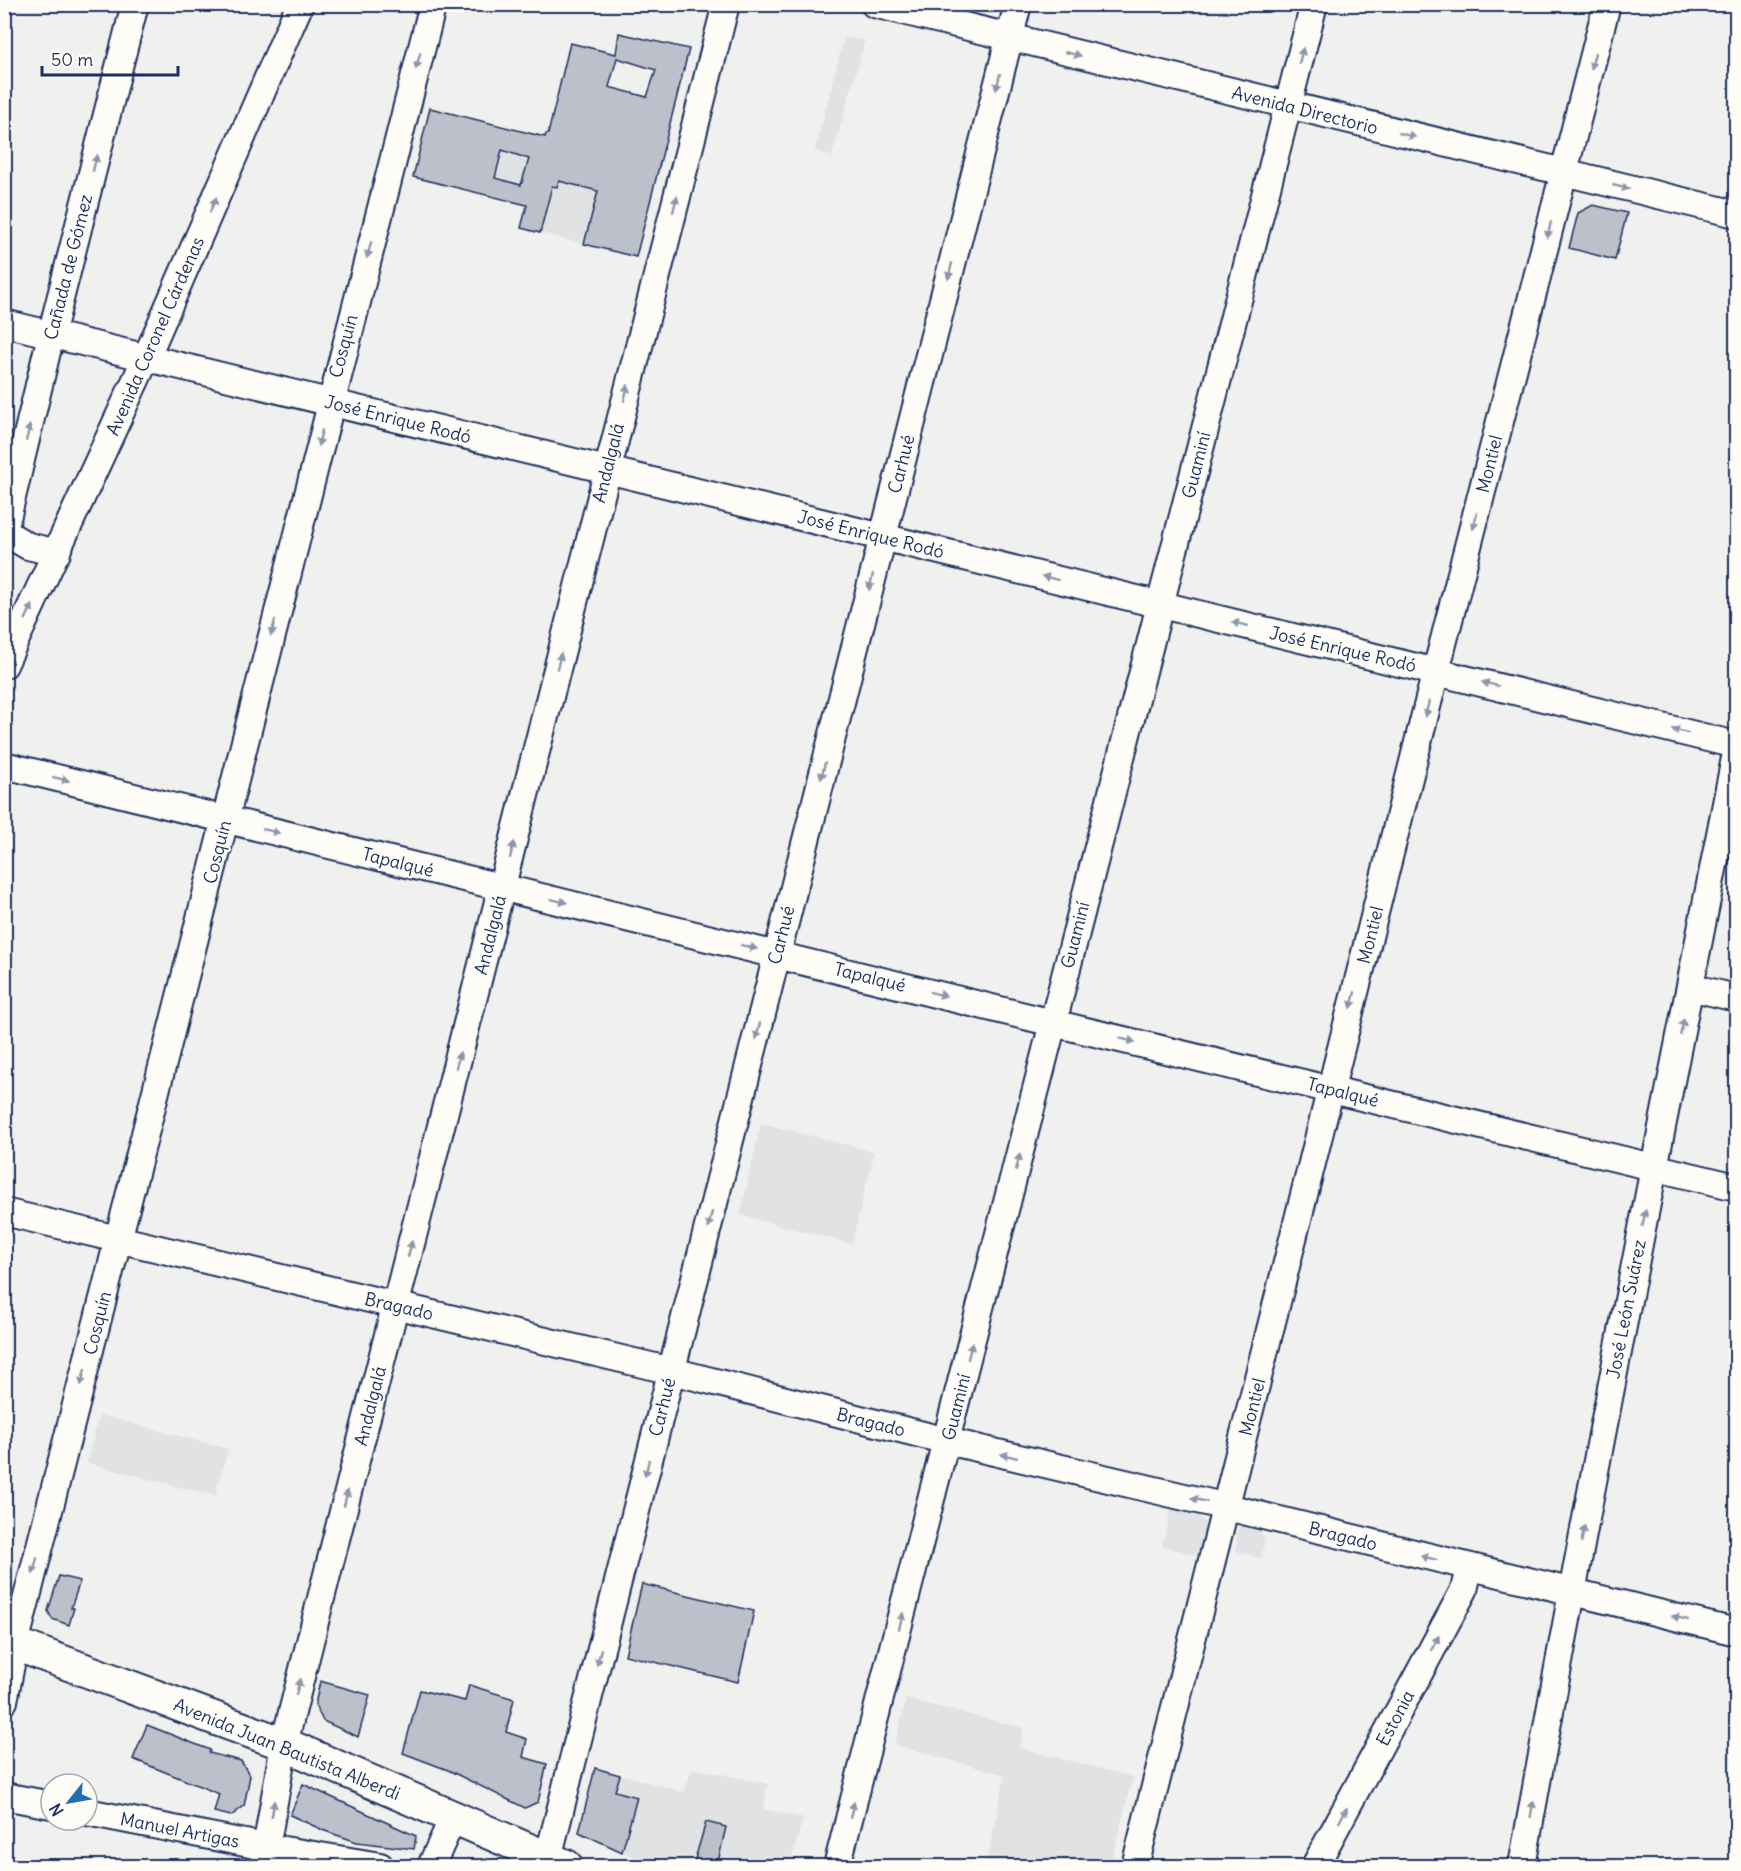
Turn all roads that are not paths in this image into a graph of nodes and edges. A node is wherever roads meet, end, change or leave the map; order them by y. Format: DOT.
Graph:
graph roads {
  1 [pos="135,4"];
  2 [pos="300,4"];
  3 [pos="433,4"];
  4 [pos="726,4"];
  5 [pos="874,4"];
  6 [pos="1017,4"];
  7 [pos="1314,4"];
  8 [pos="1607,4"];
  9 [pos="1009,38"];
  10 [pos="1288,106"];
  11 [pos="1564,173"];
  12 [pos="1737,214"];
  13 [pos="4,323"];
  14 [pos="51,335"];
  15 [pos="146,358"];
  16 [pos="328,402"];
  17 [pos="607,470"];
  18 [pos="4,531"];
  19 [pos="882,536"];
  20 [pos="57,553"];
  21 [pos="1160,605"];
  22 [pos="4,665"];
  23 [pos="1436,671"];
  24 [pos="1737,745"];
  25 [pos="1737,753"];
  26 [pos="4,765"];
  27 [pos="225,820"];
  28 [pos="502,887"];
  29 [pos="777,954"];
  30 [pos="1690,987"];
  31 [pos="1737,998"];
  32 [pos="1053,1023"];
  33 [pos="1331,1089"];
  34 [pos="1653,1167"];
  35 [pos="1737,1187"];
  36 [pos="4,1212"];
  37 [pos="118,1239"];
  38 [pos="396,1305"];
  39 [pos="672,1371"];
  40 [pos="947,1441"];
  41 [pos="1227,1507"];
  42 [pos="1469,1568"];
  43 [pos="1572,1591"];
  44 [pos="1737,1632"];
  45 [pos="10,1642"];
  46 [pos="4,1701"];
  47 [pos="284,1744"];
  48 [pos="4,1796"];
  49 [pos="39,1803"];
  50 [pos="99,1815"];
  51 [pos="453,1818"];
  52 [pos="265,1857"];
  53 [pos="554,1864"];
  54 [pos="380,1866"];
  55 [pos="431,1866"];
  56 [pos="837,1866"];
  57 [pos="1135,1866"];
  58 [pos="1315,1866"];
  59 [pos="1522,1866"];
  14 -- 1 [label="street, Cañada de Gómez, one-way"];
  15 -- 2 [label="street, Avenida Coronel Cárdenas, one-way"];
  3 -- 16 [label="street, Cosquín, one-way"];
  17 -- 4 [label="street, Andalgalá, one-way"];
  5 -- 9 [label="street, Avenida Directorio"];
  6 -- 9 [label="street, Carhué"];
  10 -- 7 [label="street, Guaminí, one-way"];
  8 -- 11 [label="street, Montiel, one-way"];
  9 -- 10 [label="street, Avenida Directorio, one-way"];
  9 -- 19 [label="street, Carhué, one-way"];
  10 -- 11 [label="street, Avenida Directorio, one-way"];
  10 -- 21 [label="street, Guaminí"];
  11 -- 12 [label="street, Avenida Directorio, one-way"];
  11 -- 23 [label="street, Montiel, one-way"];
  13 -- 14 [label="street, José Enrique Rodó"];
  14 -- 15 [label="street, José Enrique Rodó"];
  18 -- 14 [label="street, Cañada de Gómez, one-way"];
  15 -- 16 [label="street, José Enrique Rodó"];
  15 -- 20 [label="street, Avenida Coronel Cárdenas"];
  16 -- 17 [label="street, José Enrique Rodó"];
  16 -- 27 [label="street, Cosquín, one-way"];
  17 -- 19 [label="street, José Enrique Rodó"];
  28 -- 17 [label="street, Andalgalá, one-way"];
  18 -- 20 [label="street"];
  21 -- 19 [label="street, José Enrique Rodó, one-way"];
  19 -- 29 [label="street, Carhué, one-way"];
  22 -- 20 [label="street, Avenida Coronel Cárdenas, one-way"];
  23 -- 21 [label="street, José Enrique Rodó, one-way"];
  21 -- 32 [label="street, Guaminí"];
  24 -- 23 [label="street, José Enrique Rodó, one-way"];
  23 -- 33 [label="street, Montiel, one-way"];
  25 -- 30 [label="street, José León Suárez"];
  26 -- 27 [label="street, Tapalqué, one-way"];
  27 -- 28 [label="street, Tapalqué, one-way"];
  27 -- 37 [label="street, Cosquín"];
  28 -- 29 [label="street, Tapalqué, one-way"];
  38 -- 28 [label="street, Andalgalá, one-way"];
  29 -- 32 [label="street, Tapalqué, one-way"];
  29 -- 39 [label="street, Carhué, one-way"];
  30 -- 31 [label="street"];
  34 -- 30 [label="street, José León Suárez, one-way"];
  32 -- 33 [label="street, Tapalqué, one-way"];
  40 -- 32 [label="street, Guaminí, one-way"];
  33 -- 34 [label="street, Tapalqué"];
  33 -- 41 [label="street, Montiel"];
  34 -- 35 [label="street, Tapalqué"];
  43 -- 34 [label="street, José León Suárez, one-way"];
  36 -- 37 [label="street, Bragado"];
  37 -- 38 [label="street, Bragado"];
  37 -- 45 [label="street, Cosquín, one-way"];
  38 -- 39 [label="street, Bragado"];
  47 -- 38 [label="street, Andalgalá, one-way"];
  39 -- 40 [label="street, Bragado"];
  39 -- 53 [label="street, Carhué, one-way"];
  41 -- 40 [label="street, Bragado, one-way"];
  56 -- 40 [label="street, Guaminí, one-way"];
  42 -- 41 [label="street, Bragado, one-way"];
  41 -- 57 [label="street, Montiel"];
  42 -- 43 [label="street, Bragado"];
  58 -- 42 [label="street, Estonia, one-way"];
  44 -- 43 [label="street, Bragado, one-way"];
  59 -- 43 [label="street, José León Suárez, one-way"];
  45 -- 46 [label="street, Cosquín"];
  45 -- 47 [label="main road, Avenida Juan Bautista Alberdi"];
  47 -- 51 [label="main road, Avenida Juan Bautista Alberdi"];
  52 -- 47 [label="street, Andalgalá, one-way"];
  48 -- 49 [label="street"];
  50 -- 52 [label="street, Manuel Artigas"];
  51 -- 53 [label="main road, Avenida Juan Bautista Alberdi"];
  51 -- 55 [label="street"];
  52 -- 54 [label="street, Manuel Artigas"];
}
